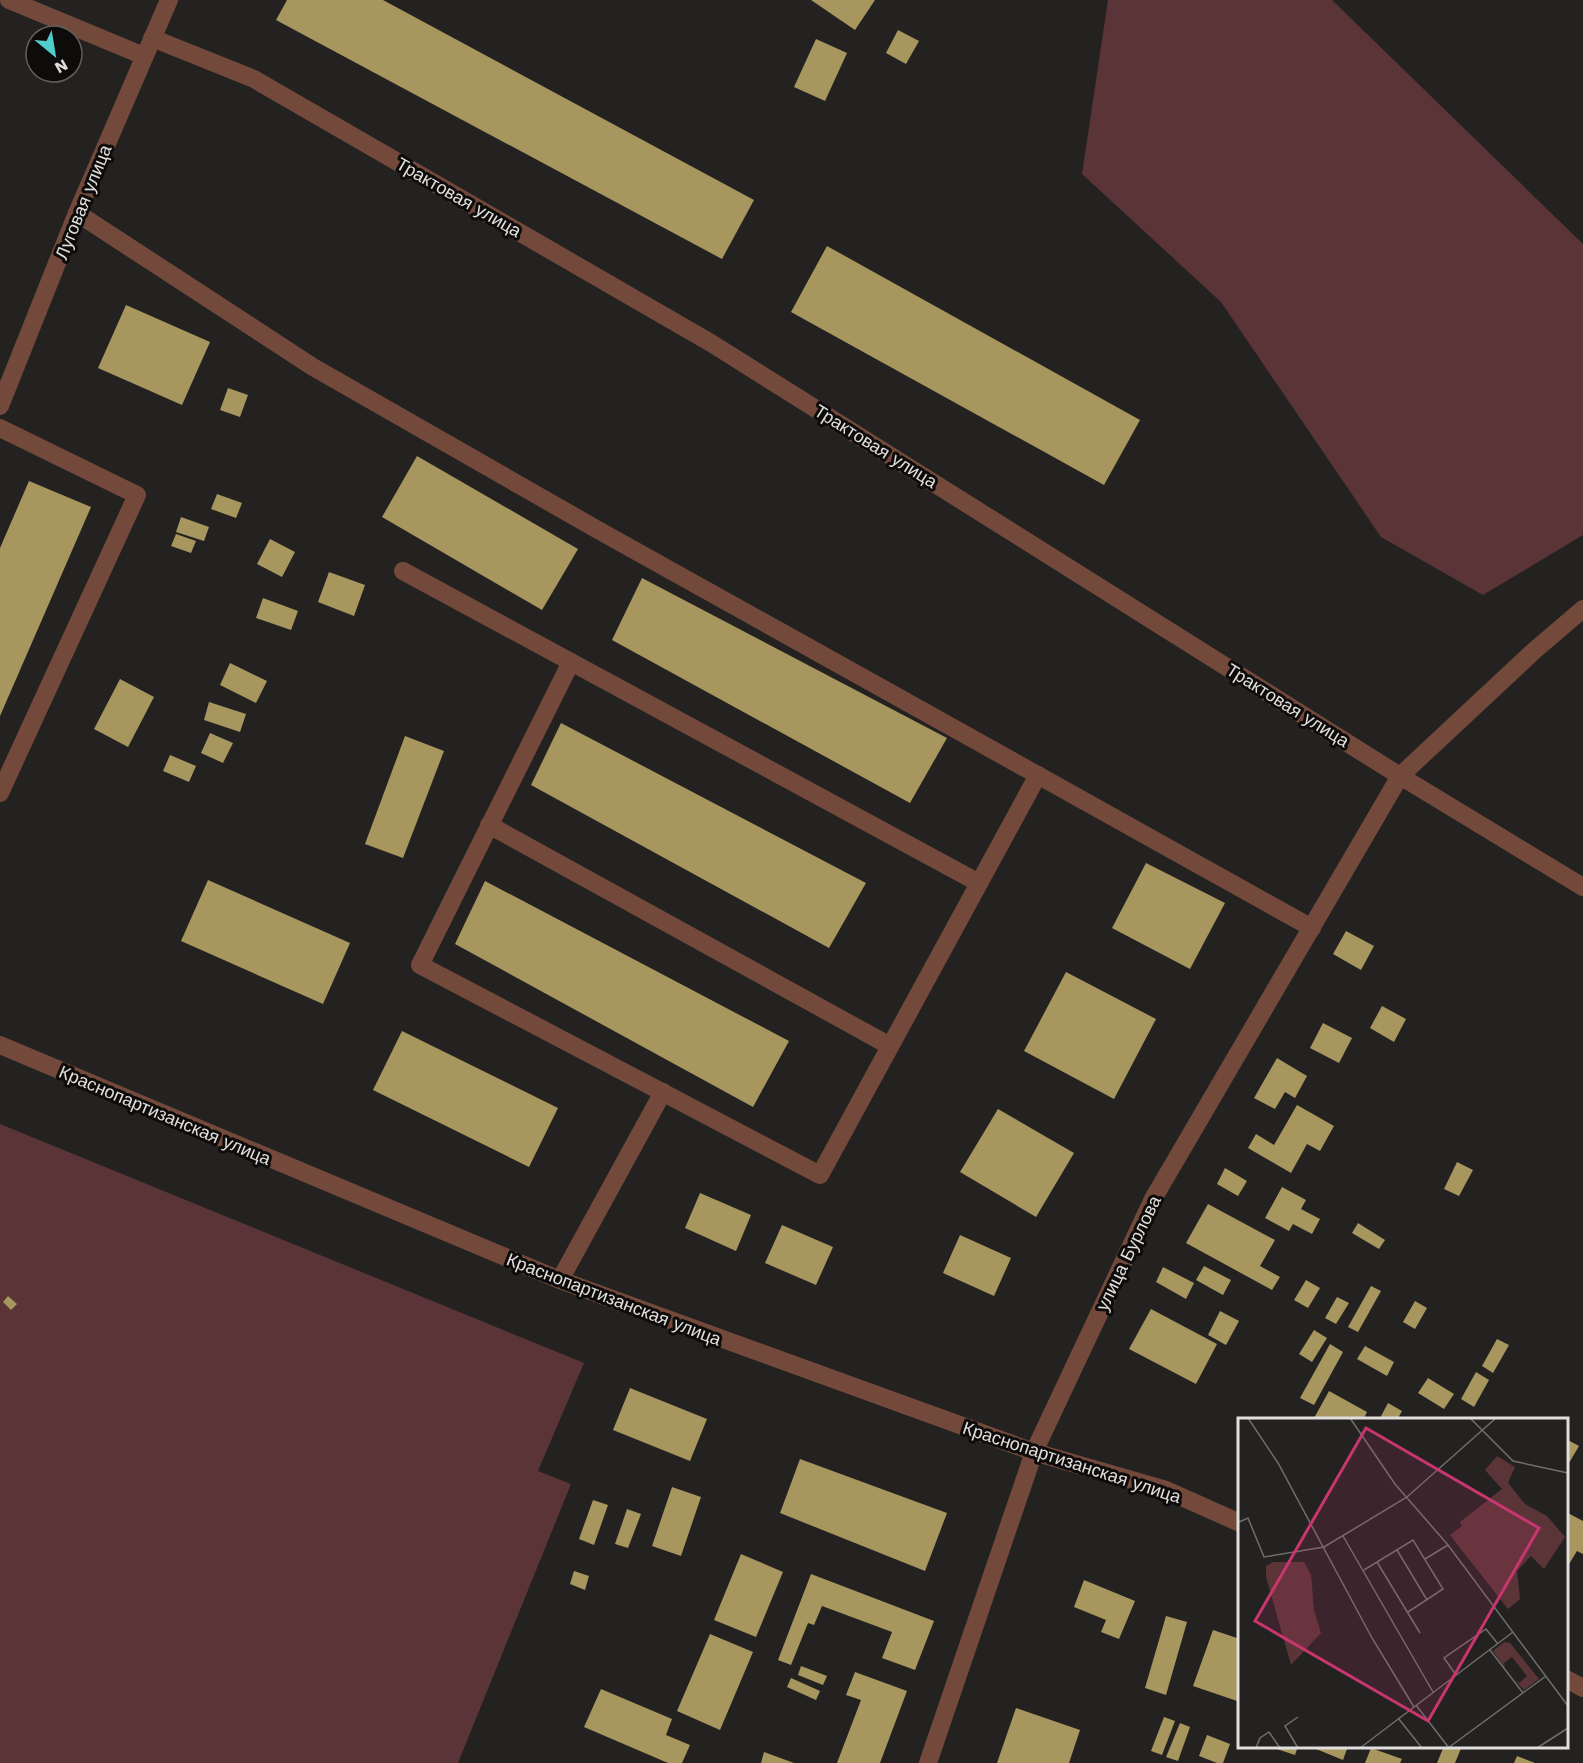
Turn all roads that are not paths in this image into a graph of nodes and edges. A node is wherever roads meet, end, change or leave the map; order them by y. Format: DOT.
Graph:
graph roads {
  1 [pos="9,0"];
  2 [pos="169,0"];
  3 [pos="152,38"];
  4 [pos="144,56"];
  5 [pos="77,213"];
  6 [pos="0,406"];
  7 [pos="0,428"];
  8 [pos="403,571"];
  9 [pos="1583,609"];
  10 [pos="571,662"];
  11 [pos="1038,775"];
  12 [pos="1400,776"];
  13 [pos="0,793"];
  14 [pos="489,825"];
  15 [pos="979,883"];
  16 [pos="1583,888"];
  17 [pos="1312,928"];
  18 [pos="0,1045"];
  19 [pos="891,1046"];
  20 [pos="663,1092"];
  21 [pos="560,1280"];
  22 [pos="1034,1452"];
  23 [pos="1238,1523"];
  24 [pos="1568,1680"];
  25 [pos="1583,1688"];
  26 [pos="928,1763"];
  1 -- 4 [label="street"];
  2 -- 3 [label="street, Луговая улица"];
  3 -- 4 [label="street, Луговая улица"];
  3 -- 12 [label="street, Трактовая улица"];
  4 -- 5 [label="street, Луговая улица"];
  5 -- 6 [label="street, Луговая улица"];
  5 -- 11 [label="street"];
  7 -- 13 [label="street"];
  8 -- 10 [label="street"];
  9 -- 12 [label="street, улица Бурлова"];
  10 -- 14 [label="street"];
  10 -- 15 [label="street"];
  11 -- 15 [label="street"];
  11 -- 17 [label="street"];
  12 -- 16 [label="street, Трактовая улица"];
  12 -- 17 [label="street, улица Бурлова"];
  14 -- 19 [label="street"];
  14 -- 20 [label="street"];
  15 -- 19 [label="street"];
  17 -- 22 [label="street, улица Бурлова"];
  18 -- 21 [label="street, Краснопартизанская улица"];
  19 -- 20 [label="street"];
  20 -- 21 [label="street"];
  21 -- 22 [label="street, Краснопартизанская улица"];
  22 -- 23 [label="street, Краснопартизанская улица"];
  22 -- 26 [label="street, улица Бурлова"];
  24 -- 25 [label="street"];
}
